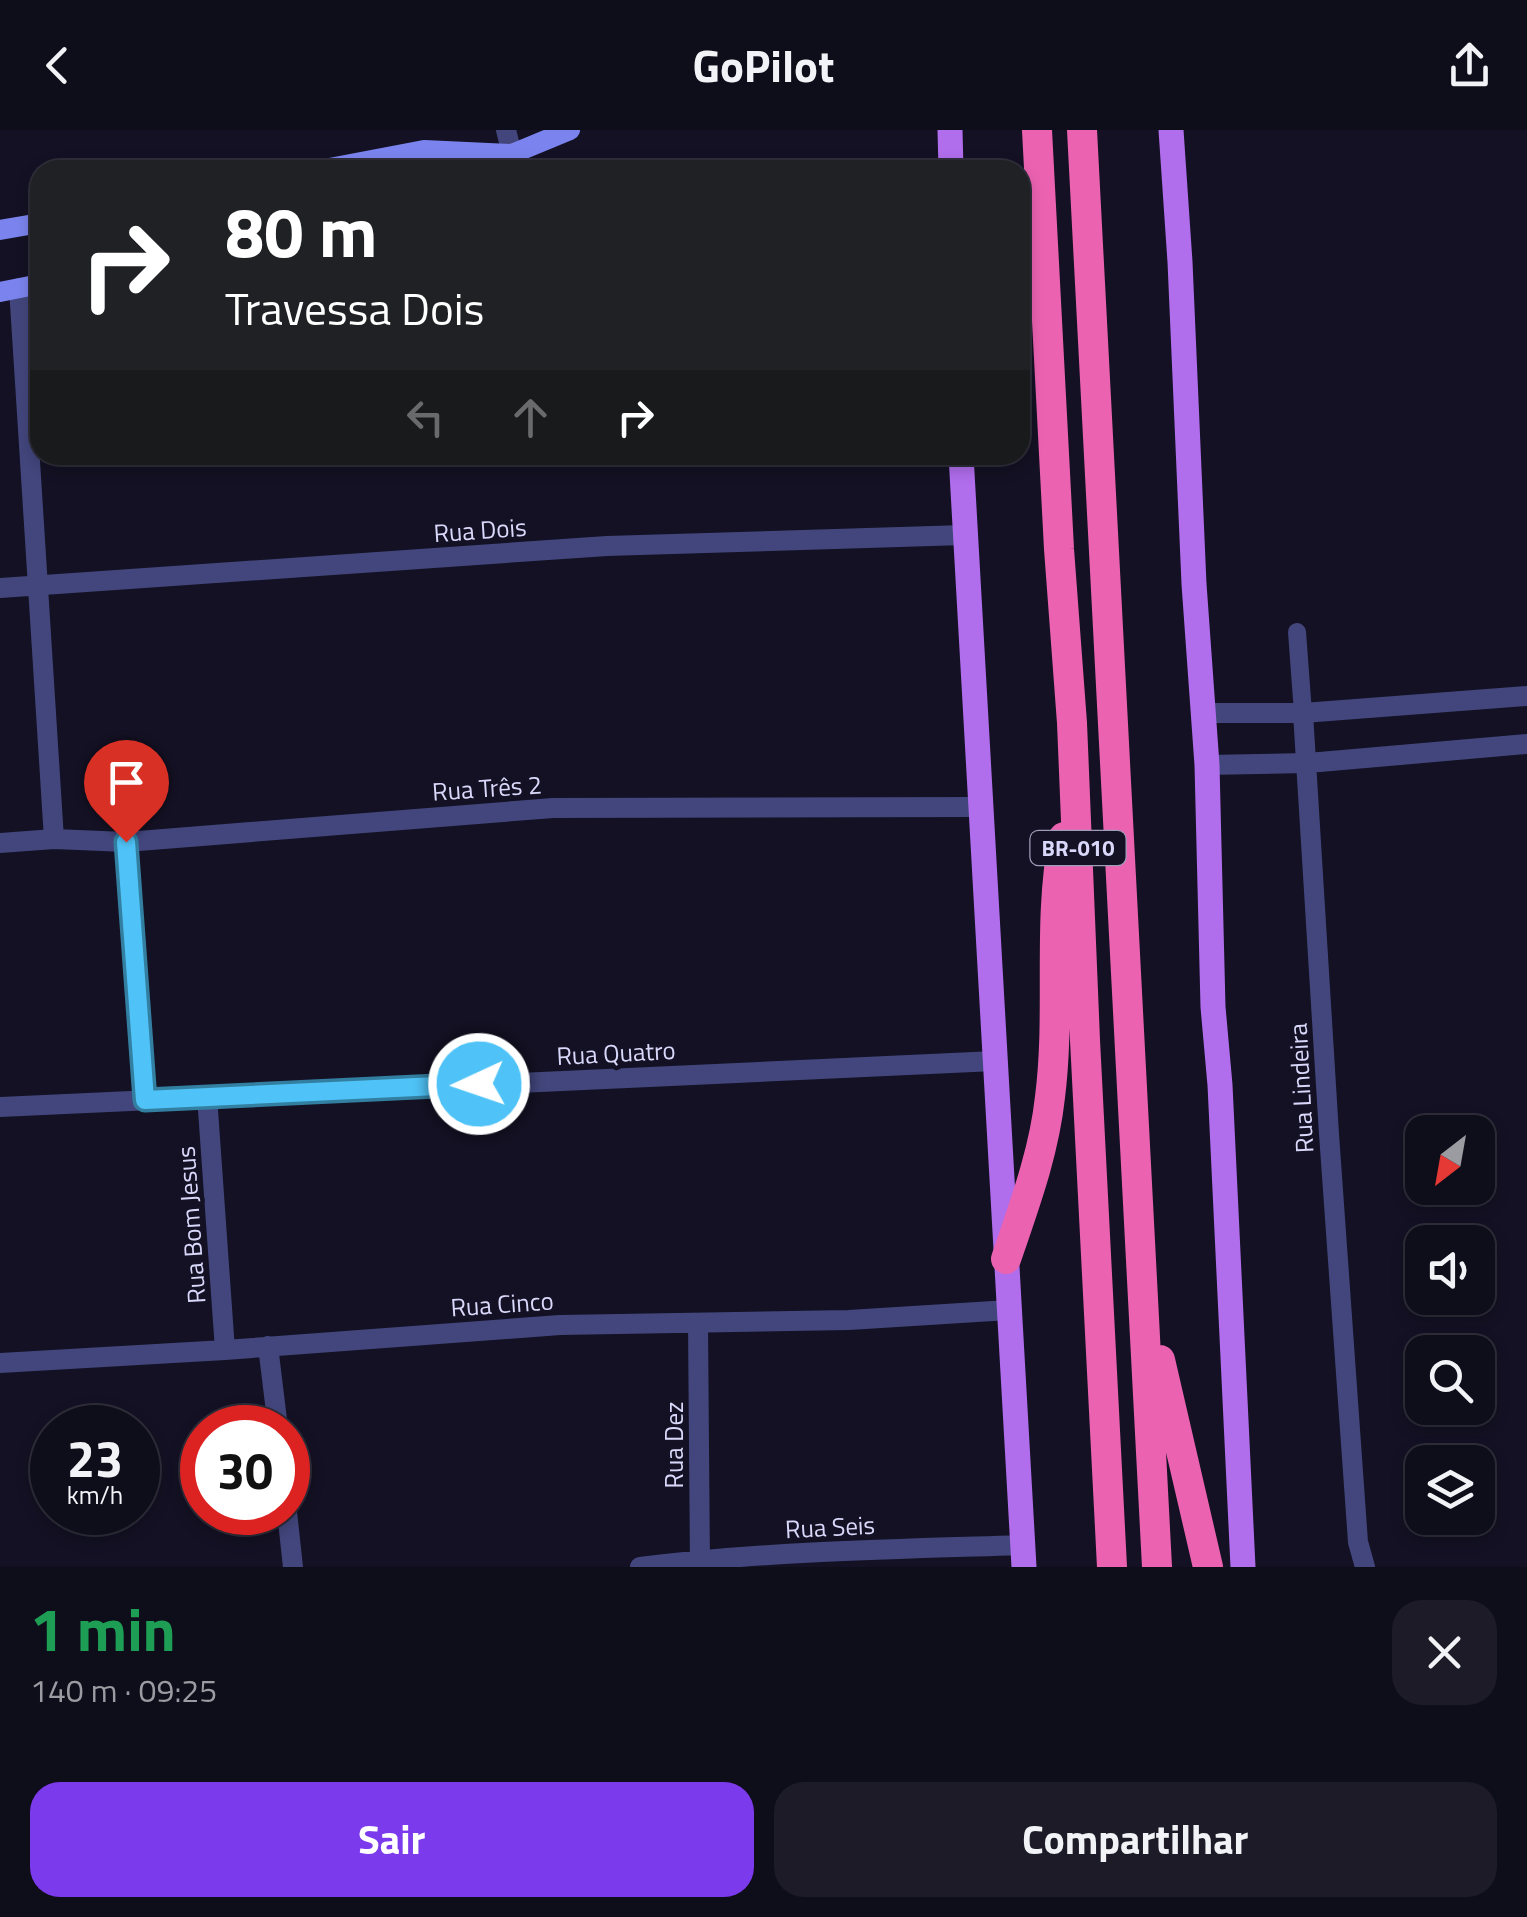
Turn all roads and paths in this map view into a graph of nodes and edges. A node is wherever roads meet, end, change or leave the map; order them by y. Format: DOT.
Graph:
graph roads {
  1 [pos="506,130"];
  2 [pos="570,130"];
  3 [pos="950,130"];
  4 [pos="1037,130"];
  5 [pos="1082,130"];
  6 [pos="1171,130"];
  7 [pos="512,154"];
  8 [pos="372,160"];
  9 [pos="501,160"];
  10 [pos="951,160"];
  11 [pos="30,225"];
  12 [pos="0,230"];
  13 [pos="20,288"];
  14 [pos="30,463"];
  15 [pos="30,465"];
  16 [pos="961,465"];
  17 [pos="964,535"];
  18 [pos="37,586"];
  19 [pos="0,588"];
  20 [pos="1297,632"];
  21 [pos="1527,696"];
  22 [pos="1303,713"];
  23 [pos="1204,714"];
  24 [pos="1527,744"];
  25 [pos="1308,762"];
  26 [pos="1207,765"];
  27 [pos="1075,786"];
  28 [pos="979,807"];
  29 [pos="54,839"];
  30 [pos="126,842"];
  31 [pos="0,843"];
  32 [pos="995,1061"];
  33 [pos="207,1096"];
  34 [pos="145,1100"];
  35 [pos="0,1107"];
  36 [pos="1006,1259"];
  37 [pos="1142,1284"];
  38 [pos="1009,1310"];
  39 [pos="698,1322"];
  40 [pos="268,1346"];
  41 [pos="225,1350"];
  42 [pos="0,1362"];
  43 [pos="275,1405"];
  44 [pos="290,1535"];
  45 [pos="1024,1556"];
  46 [pos="700,1563"];
  47 [pos="293,1567"];
  48 [pos="640,1567"];
  49 [pos="1112,1567"];
  50 [pos="1157,1567"];
  51 [pos="1208,1567"];
  52 [pos="1243,1567"];
  53 [pos="1366,1567"];
  1 -- 7 [label="street"];
  2 -- 7 [label="main road"];
  3 -- 10 [label="main road"];
  4 -- 27 [label="highway, BR-010"];
  5 -- 37 [label="highway, BR-010"];
  6 -- 23 [label="main road"];
  7 -- 8 [label="main road"];
  7 -- 9 [label="main road"];
  11 -- 12 [label="main road"];
  13 -- 14 [label="street"];
  15 -- 18 [label="street"];
  16 -- 17 [label="main road"];
  17 -- 18 [label="street, Rua Dois"];
  17 -- 28 [label="main road"];
  18 -- 19 [label="street, Rua Dois"];
  18 -- 29 [label="street"];
  20 -- 22 [label="lane, Rua Lindeira"];
  21 -- 22 [label="street"];
  22 -- 23 [label="street"];
  22 -- 25 [label="street, Rua Lindeira"];
  23 -- 26 [label="main road"];
  24 -- 25 [label="street"];
  25 -- 26 [label="street"];
  25 -- 53 [label="street, Rua Lindeira"];
  26 -- 52 [label="main road"];
  27 -- 36 [label="highway"];
  27 -- 49 [label="highway, BR-010"];
  28 -- 30 [label="street, Rua Três 2"];
  28 -- 32 [label="main road"];
  29 -- 30 [label="street, Rua Três 2"];
  29 -- 31 [label="street, Rua Três 2"];
  30 -- 34 [label="street"];
  32 -- 33 [label="street, Rua Quatro"];
  32 -- 36 [label="main road"];
  33 -- 34 [label="street, Rua Quatro"];
  33 -- 41 [label="street, Rua Bom Jesus"];
  34 -- 35 [label="street, Rua Quatro"];
  36 -- 38 [label="main road"];
  37 -- 50 [label="highway, BR-010"];
  37 -- 51 [label="highway"];
  38 -- 39 [label="street, Rua Cinco"];
  38 -- 45 [label="main road"];
  39 -- 40 [label="street, Rua Cinco"];
  39 -- 46 [label="street, Rua Dez"];
  40 -- 41 [label="street, Rua Cinco"];
  40 -- 43 [label="street"];
  41 -- 42 [label="street, Rua Cinco"];
  44 -- 47 [label="street"];
  45 -- 46 [label="street, Rua Seis"];
  46 -- 48 [label="street, Rua Seis"];
}
